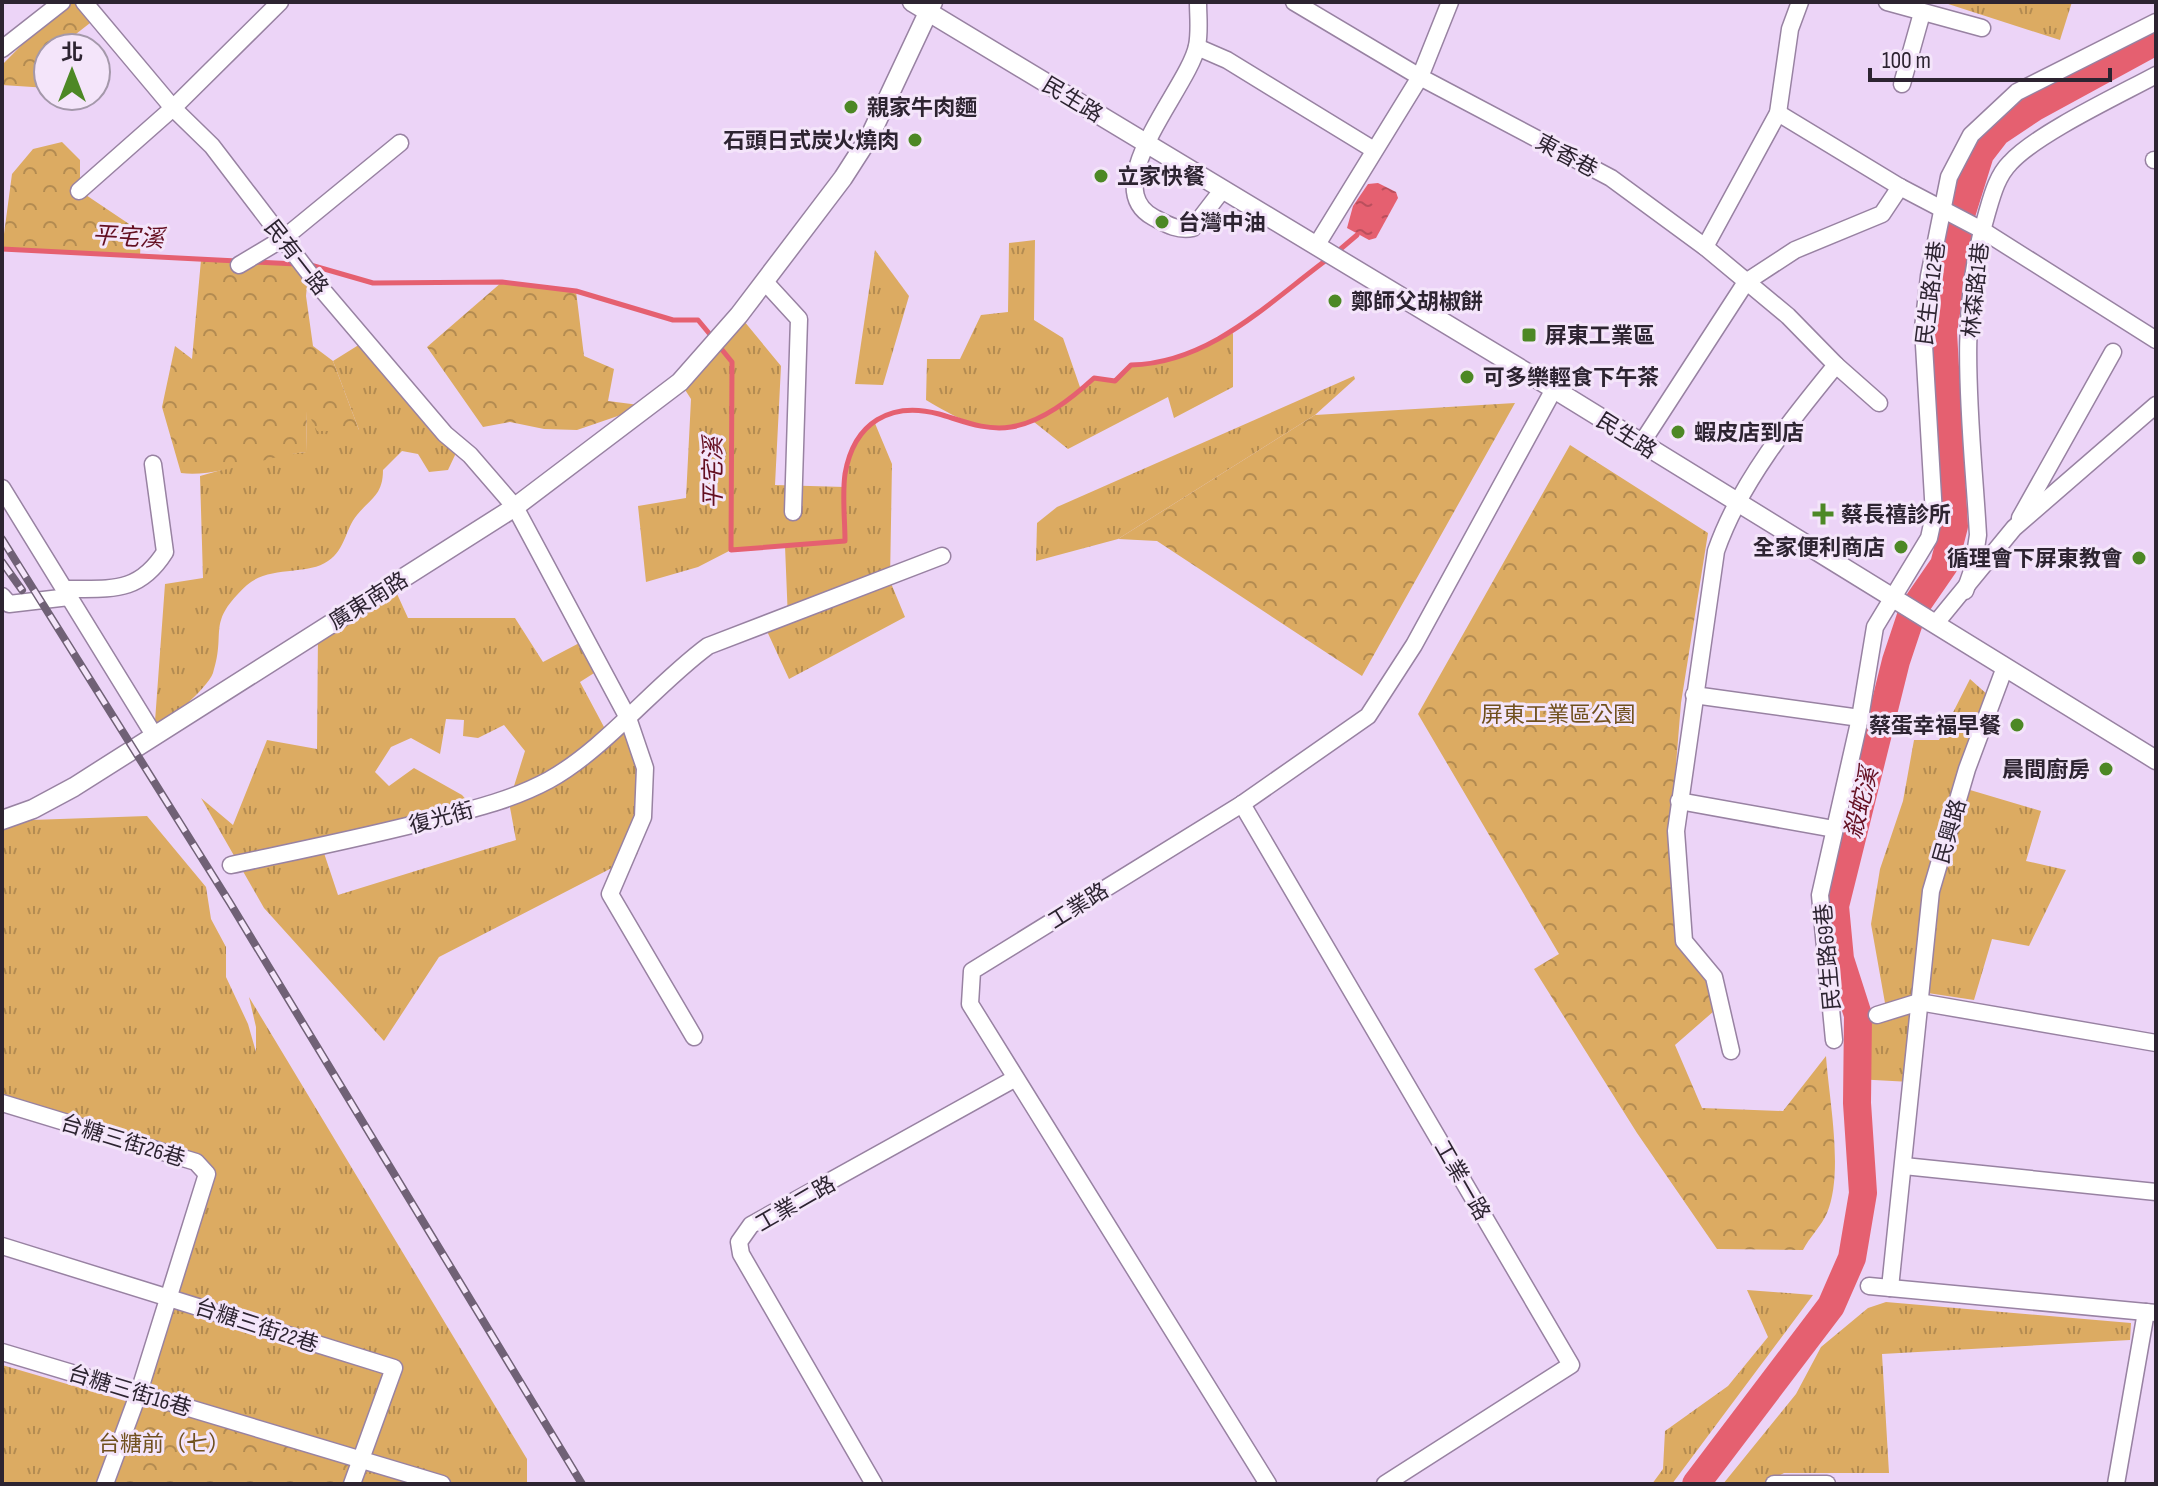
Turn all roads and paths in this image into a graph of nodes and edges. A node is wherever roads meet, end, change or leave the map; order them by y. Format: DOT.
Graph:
graph roads {
  1 [pos="62,2"];
  2 [pos="84,2"];
  3 [pos="280,2"];
  4 [pos="912,2"];
  5 [pos="1198,2"];
  6 [pos="1294,2"];
  7 [pos="1450,2"];
  8 [pos="1800,2"];
  9 [pos="1887,2"];
  10 [pos="931,7"];
  11 [pos="1922,13"];
  12 [pos="2156,22"];
  13 [pos="1982,28"];
  14 [pos="1197,47"];
  15 [pos="2,49"];
  16 [pos="2156,75"];
  17 [pos="1420,77"];
  18 [pos="1902,84"];
  19 [pos="173,108"];
  20 [pos="1778,113"];
  21 [pos="400,143"];
  22 [pos="1147,143"];
  23 [pos="1374,150"];
  24 [pos="1900,187"];
  25 [pos="1223,189"];
  26 [pos="79,191"];
  27 [pos="1942,208"];
  28 [pos="1982,230"];
  29 [pos="284,238"];
  30 [pos="1316,246"];
  31 [pos="1705,247"];
  32 [pos="239,265"];
  33 [pos="765,282"];
  34 [pos="1746,282"];
  35 [pos="2156,340"];
  36 [pos="2113,352"];
  37 [pos="1836,365"];
  38 [pos="1554,389"];
  39 [pos="1879,403"];
  40 [pos="2156,405"];
  41 [pos="1641,444"];
  42 [pos="153,464"];
  43 [pos="2,488"];
  44 [pos="1738,504"];
  45 [pos="515,507"];
  46 [pos="793,512"];
  47 [pos="2014,528"];
  48 [pos="942,556"];
  49 [pos="1965,591"];
  50 [pos="66,593"];
  51 [pos="2,596"];
  52 [pos="1891,597"];
  53 [pos="1936,623"];
  54 [pos="2005,667"];
  55 [pos="1694,695"];
  56 [pos="628,718"];
  57 [pos="1860,718"];
  58 [pos="154,735"];
  59 [pos="2156,760"];
  60 [pos="1679,801"];
  61 [pos="1242,804"];
  62 [pos="2,820"];
  63 [pos="1834,829"];
  64 [pos="231,865"];
  65 [pos="1919,1002"];
  66 [pos="1877,1015"];
  67 [pos="694,1037"];
  68 [pos="1834,1040"];
  69 [pos="2156,1043"];
  70 [pos="1731,1051"];
  71 [pos="1014,1079"];
  72 [pos="2,1103"];
  73 [pos="1904,1166"];
  74 [pos="2156,1192"];
  75 [pos="2,1246"];
  76 [pos="1869,1286"];
  77 [pos="1890,1288"];
  78 [pos="169,1298"];
  79 [pos="2151,1312"];
  80 [pos="2,1352"];
  81 [pos="139,1392"];
  82 [pos="361,1459"];
  83 [pos="105,1484"];
  84 [pos="352,1484"];
  85 [pos="442,1484"];
  86 [pos="874,1484"];
  87 [pos="1268,1484"];
  88 [pos="1385,1484"];
  89 [pos="1774,1484"];
  90 [pos="1827,1484"];
  91 [pos="2116,1484"];
  1 -- 15 [label="street"];
  2 -- 19 [label="street, 民有一路"];
  3 -- 19 [label="street"];
  4 -- 10 [label="street, 民生路"];
  5 -- 14 [label="street"];
  6 -- 17 [label="street, 東香巷"];
  7 -- 17 [label="street"];
  8 -- 20 [label="street"];
  9 -- 11 [label="street"];
  10 -- 22 [label="street, 民生路"];
  10 -- 33 [label="street, 廣東南路"];
  11 -- 13 [label="street"];
  11 -- 18 [label="street"];
  12 -- 27 [label="street, 民生路12巷"];
  14 -- 22 [label="street"];
  14 -- 23 [label="street"];
  16 -- 28 [label="street, 林森路1巷"];
  17 -- 23 [label="street"];
  17 -- 31 [label="street, 東香巷"];
  19 -- 26 [label="street"];
  19 -- 29 [label="street, 民有一路"];
  20 -- 24 [label="street"];
  20 -- 31 [label="street"];
  21 -- 29 [label="street"];
  22 -- 25 [label="street, 民生路"];
  22 -- 25 [label="street"];
  23 -- 30 [label="street"];
  24 -- 27 [label="street"];
  24 -- 34 [label="street"];
  25 -- 30 [label="street, 民生路"];
  27 -- 28 [label="street"];
  27 -- 52 [label="street, 民生路12巷"];
  28 -- 35 [label="street"];
  28 -- 49 [label="street, 林森路1巷"];
  29 -- 32 [label="street"];
  29 -- 45 [label="street, 民有一路"];
  30 -- 38 [label="street, 民生路"];
  31 -- 34 [label="street, 東香巷"];
  33 -- 45 [label="street, 廣東南路"];
  33 -- 46 [label="street"];
  34 -- 37 [label="street"];
  34 -- 41 [label="street"];
  36 -- 47 [label="street"];
  37 -- 39 [label="street"];
  37 -- 44 [label="street"];
  38 -- 41 [label="street, 民生路"];
  38 -- 61 [label="street, 工業路"];
  40 -- 47 [label="street"];
  41 -- 44 [label="street, 民生路"];
  42 -- 50 [label="street"];
  43 -- 50 [label="street"];
  44 -- 52 [label="street, 民生路"];
  44 -- 55 [label="street"];
  45 -- 56 [label="street"];
  45 -- 58 [label="street, 廣東南路"];
  47 -- 49 [label="street"];
  48 -- 56 [label="street, 復光街"];
  49 -- 53 [label="street"];
  50 -- 51 [label="street"];
  50 -- 58 [label="street"];
  52 -- 53 [label="street, 民生路"];
  52 -- 57 [label="street, 民生路69巷"];
  53 -- 54 [label="street"];
  54 -- 59 [label="street"];
  54 -- 65 [label="street, 民興路"];
  55 -- 57 [label="street"];
  55 -- 60 [label="street"];
  56 -- 64 [label="street, 復光街"];
  56 -- 67 [label="street"];
  57 -- 63 [label="street, 民生路69巷"];
  58 -- 62 [label="street, 廣東南路"];
  60 -- 63 [label="street"];
  60 -- 70 [label="street"];
  61 -- 71 [label="street, 工業路"];
  61 -- 88 [label="street, 工業一路"];
  63 -- 68 [label="street, 民生路69巷"];
  65 -- 66 [label="street"];
  65 -- 69 [label="street"];
  65 -- 73 [label="street, 民興路"];
  71 -- 86 [label="street, 工業二路"];
  71 -- 87 [label="street, 工業路"];
  72 -- 78 [label="street, 台糖三街26巷"];
  73 -- 74 [label="street"];
  73 -- 77 [label="street, 民興路"];
  75 -- 78 [label="street, 台糖三街22巷"];
  76 -- 77 [label="street"];
  77 -- 79 [label="street"];
  78 -- 81 [label="street"];
  78 -- 82 [label="street, 台糖三街22巷"];
  79 -- 91 [label="street"];
  80 -- 81 [label="street, 台糖三街16巷"];
  81 -- 82 [label="street, 台糖三街16巷"];
  81 -- 83 [label="street"];
  82 -- 84 [label="street, 台糖三街22巷"];
  82 -- 85 [label="street, 台糖三街16巷"];
  89 -- 90 [label="street"];
}
